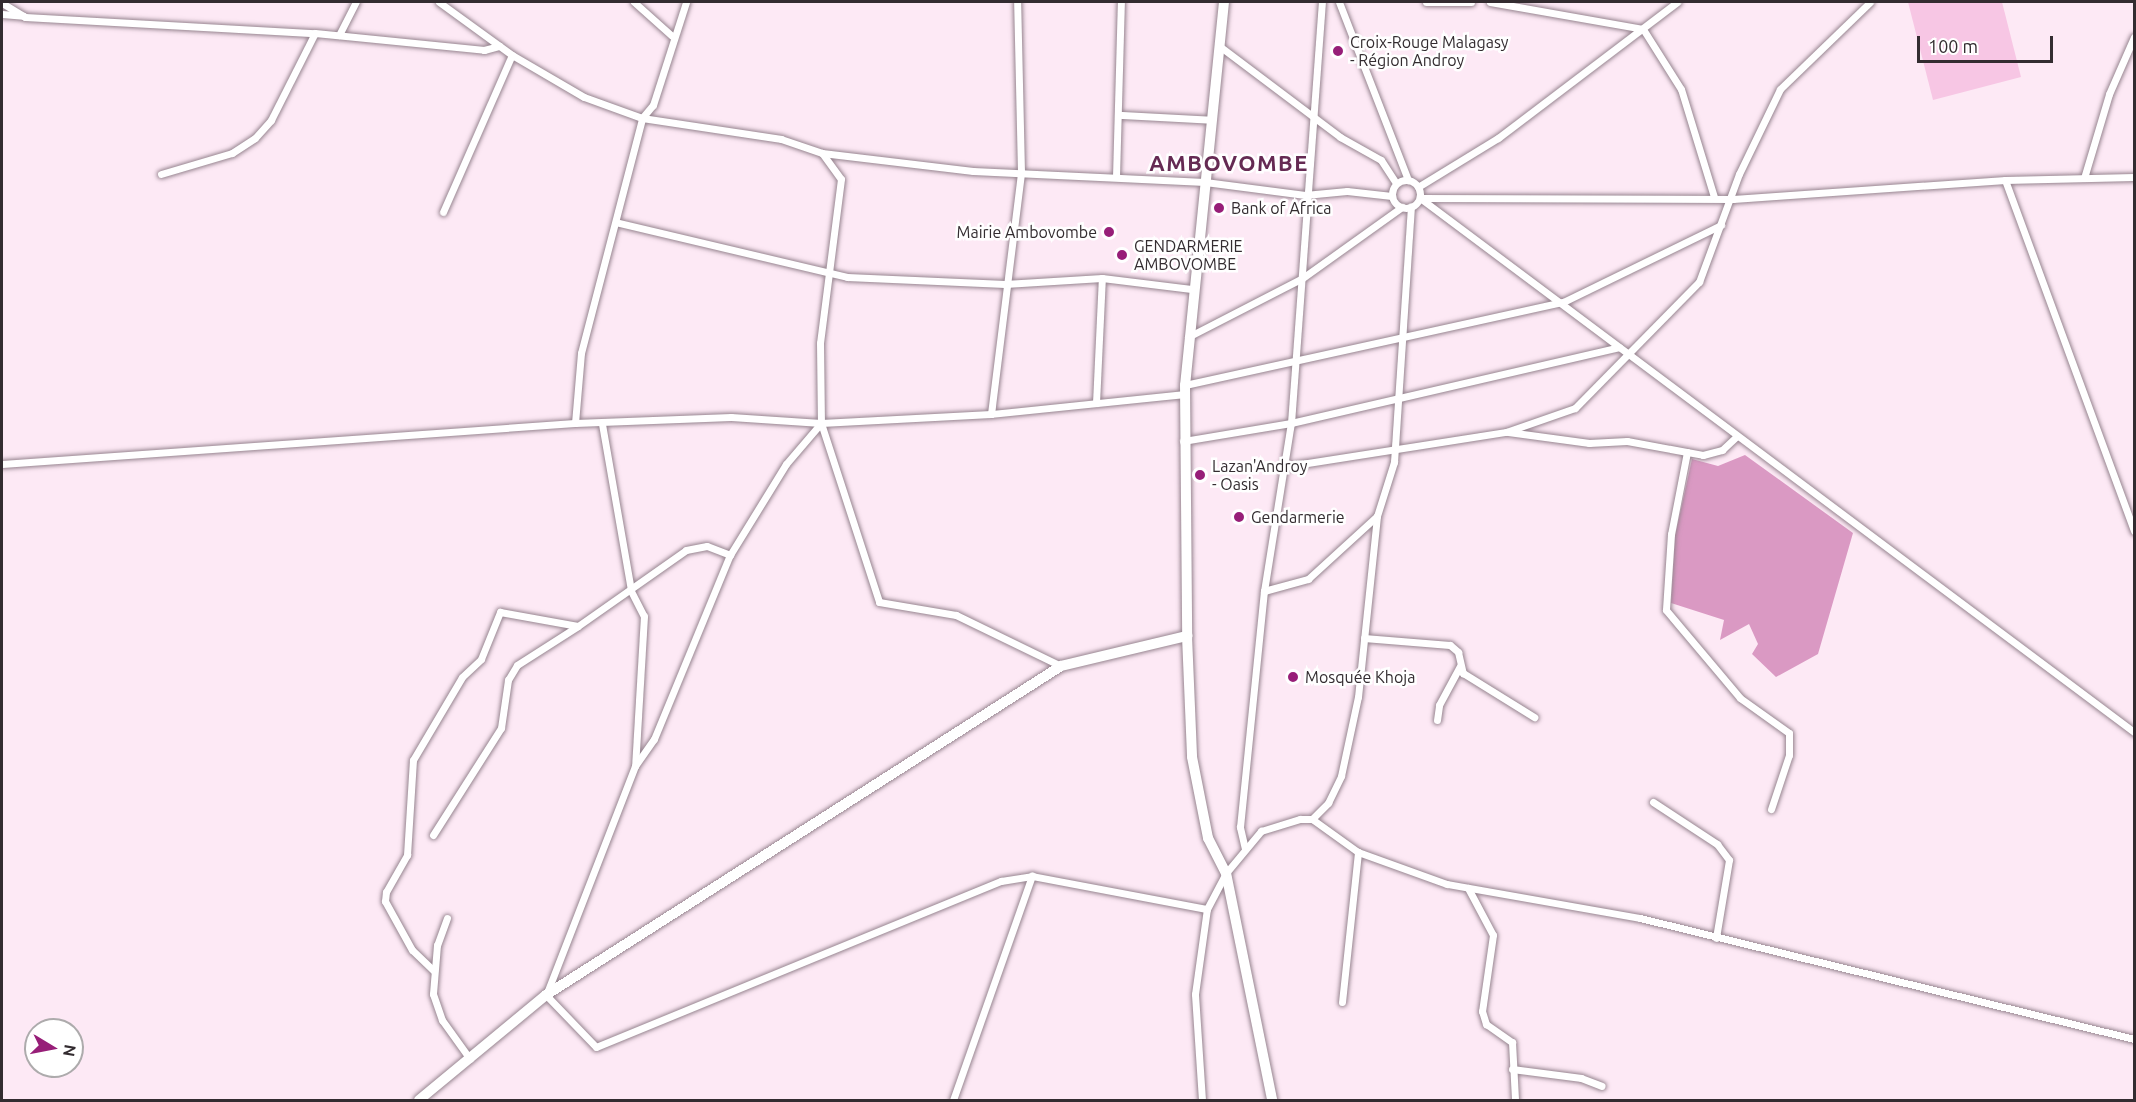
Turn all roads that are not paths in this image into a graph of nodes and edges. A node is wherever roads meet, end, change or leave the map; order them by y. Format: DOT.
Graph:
graph roads {
  1 [pos="356,2"];
  2 [pos="439,2"];
  3 [pos="634,2"];
  4 [pos="686,2"];
  5 [pos="1017,2"];
  6 [pos="1121,2"];
  7 [pos="1224,2"];
  8 [pos="1322,2"];
  9 [pos="1339,2"];
  10 [pos="1426,2"];
  11 [pos="1471,2"];
  12 [pos="1491,2"];
  13 [pos="1677,2"];
  14 [pos="1869,2"];
  15 [pos="2,3"];
  16 [pos="2,14"];
  17 [pos="25,17"];
  18 [pos="1643,29"];
  19 [pos="315,33"];
  20 [pos="339,35"];
  21 [pos="672,36"];
  22 [pos="2134,37"];
  23 [pos="499,46"];
  24 [pos="1222,48"];
  25 [pos="512,55"];
  26 [pos="1312,112"];
  27 [pos="1121,115"];
  28 [pos="642,118"];
  29 [pos="1212,120"];
  30 [pos="822,153"];
  31 [pos="1021,172"];
  32 [pos="161,174"];
  33 [pos="1116,177"];
  34 [pos="2084,178"];
  35 [pos="2133,179"];
  36 [pos="1408,180"];
  37 [pos="2005,180"];
  38 [pos="1205,182"];
  39 [pos="1396,183"];
  40 [pos="1418,187"];
  41 [pos="1305,195"];
  42 [pos="1392,196"];
  43 [pos="1714,197"];
  44 [pos="1420,198"];
  45 [pos="1733,199"];
  46 [pos="1402,207"];
  47 [pos="1411,207"];
  48 [pos="443,212"];
  49 [pos="619,223"];
  50 [pos="1721,225"];
  51 [pos="830,273"];
  52 [pos="1102,278"];
  53 [pos="1301,279"];
  54 [pos="1005,284"];
  55 [pos="1191,289"];
  56 [pos="1563,302"];
  57 [pos="1188,337"];
  58 [pos="1402,338"];
  59 [pos="1619,347"];
  60 [pos="1630,355"];
  61 [pos="1294,359"];
  62 [pos="1184,389"];
  63 [pos="1397,398"];
  64 [pos="1096,403"];
  65 [pos="991,414"];
  66 [pos="575,423"];
  67 [pos="821,423"];
  68 [pos="1291,423"];
  69 [pos="602,424"];
  70 [pos="1506,432"];
  71 [pos="1736,437"];
  72 [pos="1183,441"];
  73 [pos="1392,450"];
  74 [pos="1687,452"];
  75 [pos="2,464"];
  76 [pos="1282,466"];
  77 [pos="1377,516"];
  78 [pos="2134,531"];
  79 [pos="730,555"];
  80 [pos="632,591"];
  81 [pos="1264,591"];
  82 [pos="578,626"];
  83 [pos="1187,636"];
  84 [pos="1364,638"];
  85 [pos="1060,666"];
  86 [pos="1460,666"];
  87 [pos="1534,717"];
  88 [pos="1437,720"];
  89 [pos="2134,732"];
  90 [pos="635,766"];
  91 [pos="1653,802"];
  92 [pos="1772,809"];
  93 [pos="1312,819"];
  94 [pos="433,835"];
  95 [pos="1245,849"];
  96 [pos="1358,852"];
  97 [pos="1226,873"];
  98 [pos="1032,876"];
  99 [pos="1468,888"];
  100 [pos="1207,909"];
  101 [pos="447,918"];
  102 [pos="1716,938"];
  103 [pos="435,971"];
  104 [pos="546,995"];
  105 [pos="1342,1002"];
  106 [pos="2134,1039"];
  107 [pos="470,1059"];
  108 [pos="1512,1069"];
  109 [pos="1602,1086"];
  110 [pos="419,1101"];
  111 [pos="953,1101"];
  112 [pos="1202,1101"];
  113 [pos="1272,1101"];
  114 [pos="1515,1101"];
  1 -- 20 [label="street"];
  2 -- 23 [label="street"];
  3 -- 21 [label="street"];
  4 -- 21 [label="street"];
  5 -- 31 [label="street"];
  6 -- 27 [label="street"];
  7 -- 24 [label="main road"];
  8 -- 26 [label="street"];
  9 -- 36 [label="street"];
  10 -- 11 [label="street"];
  12 -- 18 [label="street"];
  13 -- 18 [label="street"];
  14 -- 45 [label="street"];
  15 -- 17 [label="street"];
  16 -- 17 [label="street"];
  17 -- 19 [label="street"];
  18 -- 40 [label="street"];
  18 -- 43 [label="street"];
  19 -- 20 [label="street"];
  19 -- 32 [label="street"];
  20 -- 23 [label="street"];
  21 -- 28 [label="street"];
  22 -- 34 [label="street"];
  23 -- 25 [label="street"];
  24 -- 26 [label="street"];
  24 -- 29 [label="main road"];
  25 -- 28 [label="street"];
  25 -- 48 [label="street"];
  26 -- 39 [label="street"];
  26 -- 41 [label="street"];
  27 -- 29 [label="street"];
  27 -- 33 [label="street"];
  28 -- 30 [label="street"];
  28 -- 49 [label="street"];
  29 -- 38 [label="main road"];
  30 -- 31 [label="street"];
  30 -- 51 [label="street"];
  31 -- 33 [label="street"];
  31 -- 54 [label="street"];
  33 -- 38 [label="street"];
  34 -- 35 [label="street"];
  34 -- 37 [label="street"];
  36 -- 39 [label="street"];
  36 -- 40 [label="street"];
  37 -- 45 [label="street"];
  37 -- 78 [label="street"];
  38 -- 41 [label="street"];
  38 -- 55 [label="main road"];
  39 -- 42 [label="street"];
  40 -- 44 [label="street"];
  41 -- 42 [label="street"];
  41 -- 53 [label="street"];
  42 -- 46 [label="street"];
  43 -- 44 [label="street"];
  43 -- 45 [label="street"];
  44 -- 47 [label="street"];
  44 -- 56 [label="street"];
  45 -- 50 [label="street"];
  46 -- 47 [label="street"];
  46 -- 53 [label="street"];
  47 -- 58 [label="street"];
  49 -- 51 [label="street"];
  49 -- 66 [label="street"];
  50 -- 56 [label="street"];
  50 -- 60 [label="street"];
  51 -- 54 [label="street"];
  51 -- 67 [label="street"];
  52 -- 54 [label="street"];
  52 -- 55 [label="street"];
  52 -- 64 [label="street"];
  53 -- 57 [label="street"];
  53 -- 61 [label="street"];
  54 -- 65 [label="street"];
  55 -- 57 [label="main road"];
  56 -- 58 [label="street"];
  56 -- 59 [label="street"];
  57 -- 62 [label="main road"];
  58 -- 61 [label="street"];
  58 -- 63 [label="street"];
  59 -- 60 [label="street"];
  59 -- 63 [label="street"];
  60 -- 70 [label="street"];
  60 -- 71 [label="street"];
  61 -- 62 [label="street"];
  61 -- 68 [label="street"];
  62 -- 64 [label="street"];
  62 -- 72 [label="main road"];
  63 -- 68 [label="street"];
  63 -- 73 [label="street"];
  64 -- 65 [label="street"];
  65 -- 67 [label="street"];
  66 -- 69 [label="street"];
  66 -- 75 [label="street"];
  67 -- 69 [label="street"];
  67 -- 79 [label="street"];
  67 -- 85 [label="street"];
  68 -- 72 [label="street"];
  68 -- 76 [label="street"];
  69 -- 80 [label="street"];
  70 -- 73 [label="street"];
  70 -- 74 [label="street"];
  71 -- 74 [label="street"];
  71 -- 89 [label="street"];
  72 -- 83 [label="main road"];
  73 -- 76 [label="street"];
  73 -- 77 [label="street"];
  74 -- 92 [label="street"];
  76 -- 81 [label="street"];
  77 -- 81 [label="street"];
  77 -- 84 [label="street"];
  79 -- 80 [label="street"];
  79 -- 90 [label="street"];
  80 -- 82 [label="street"];
  80 -- 90 [label="street"];
  81 -- 95 [label="street"];
  82 -- 94 [label="street"];
  82 -- 103 [label="street"];
  83 -- 85 [label="main road"];
  83 -- 97 [label="main road"];
  84 -- 86 [label="street"];
  84 -- 93 [label="street"];
  85 -- 104 [label="main road"];
  86 -- 87 [label="street"];
  86 -- 88 [label="street"];
  90 -- 104 [label="street"];
  91 -- 102 [label="street"];
  93 -- 95 [label="street"];
  93 -- 96 [label="street"];
  95 -- 97 [label="street"];
  96 -- 99 [label="street"];
  96 -- 105 [label="street"];
  97 -- 100 [label="street"];
  97 -- 113 [label="main road"];
  98 -- 100 [label="street"];
  98 -- 104 [label="street"];
  98 -- 111 [label="street"];
  99 -- 102 [label="street"];
  99 -- 108 [label="street"];
  100 -- 112 [label="street"];
  101 -- 103 [label="street"];
  102 -- 106 [label="street"];
  103 -- 107 [label="street"];
  104 -- 107 [label="main road"];
  107 -- 110 [label="main road"];
  108 -- 109 [label="street"];
  108 -- 114 [label="street"];
}
